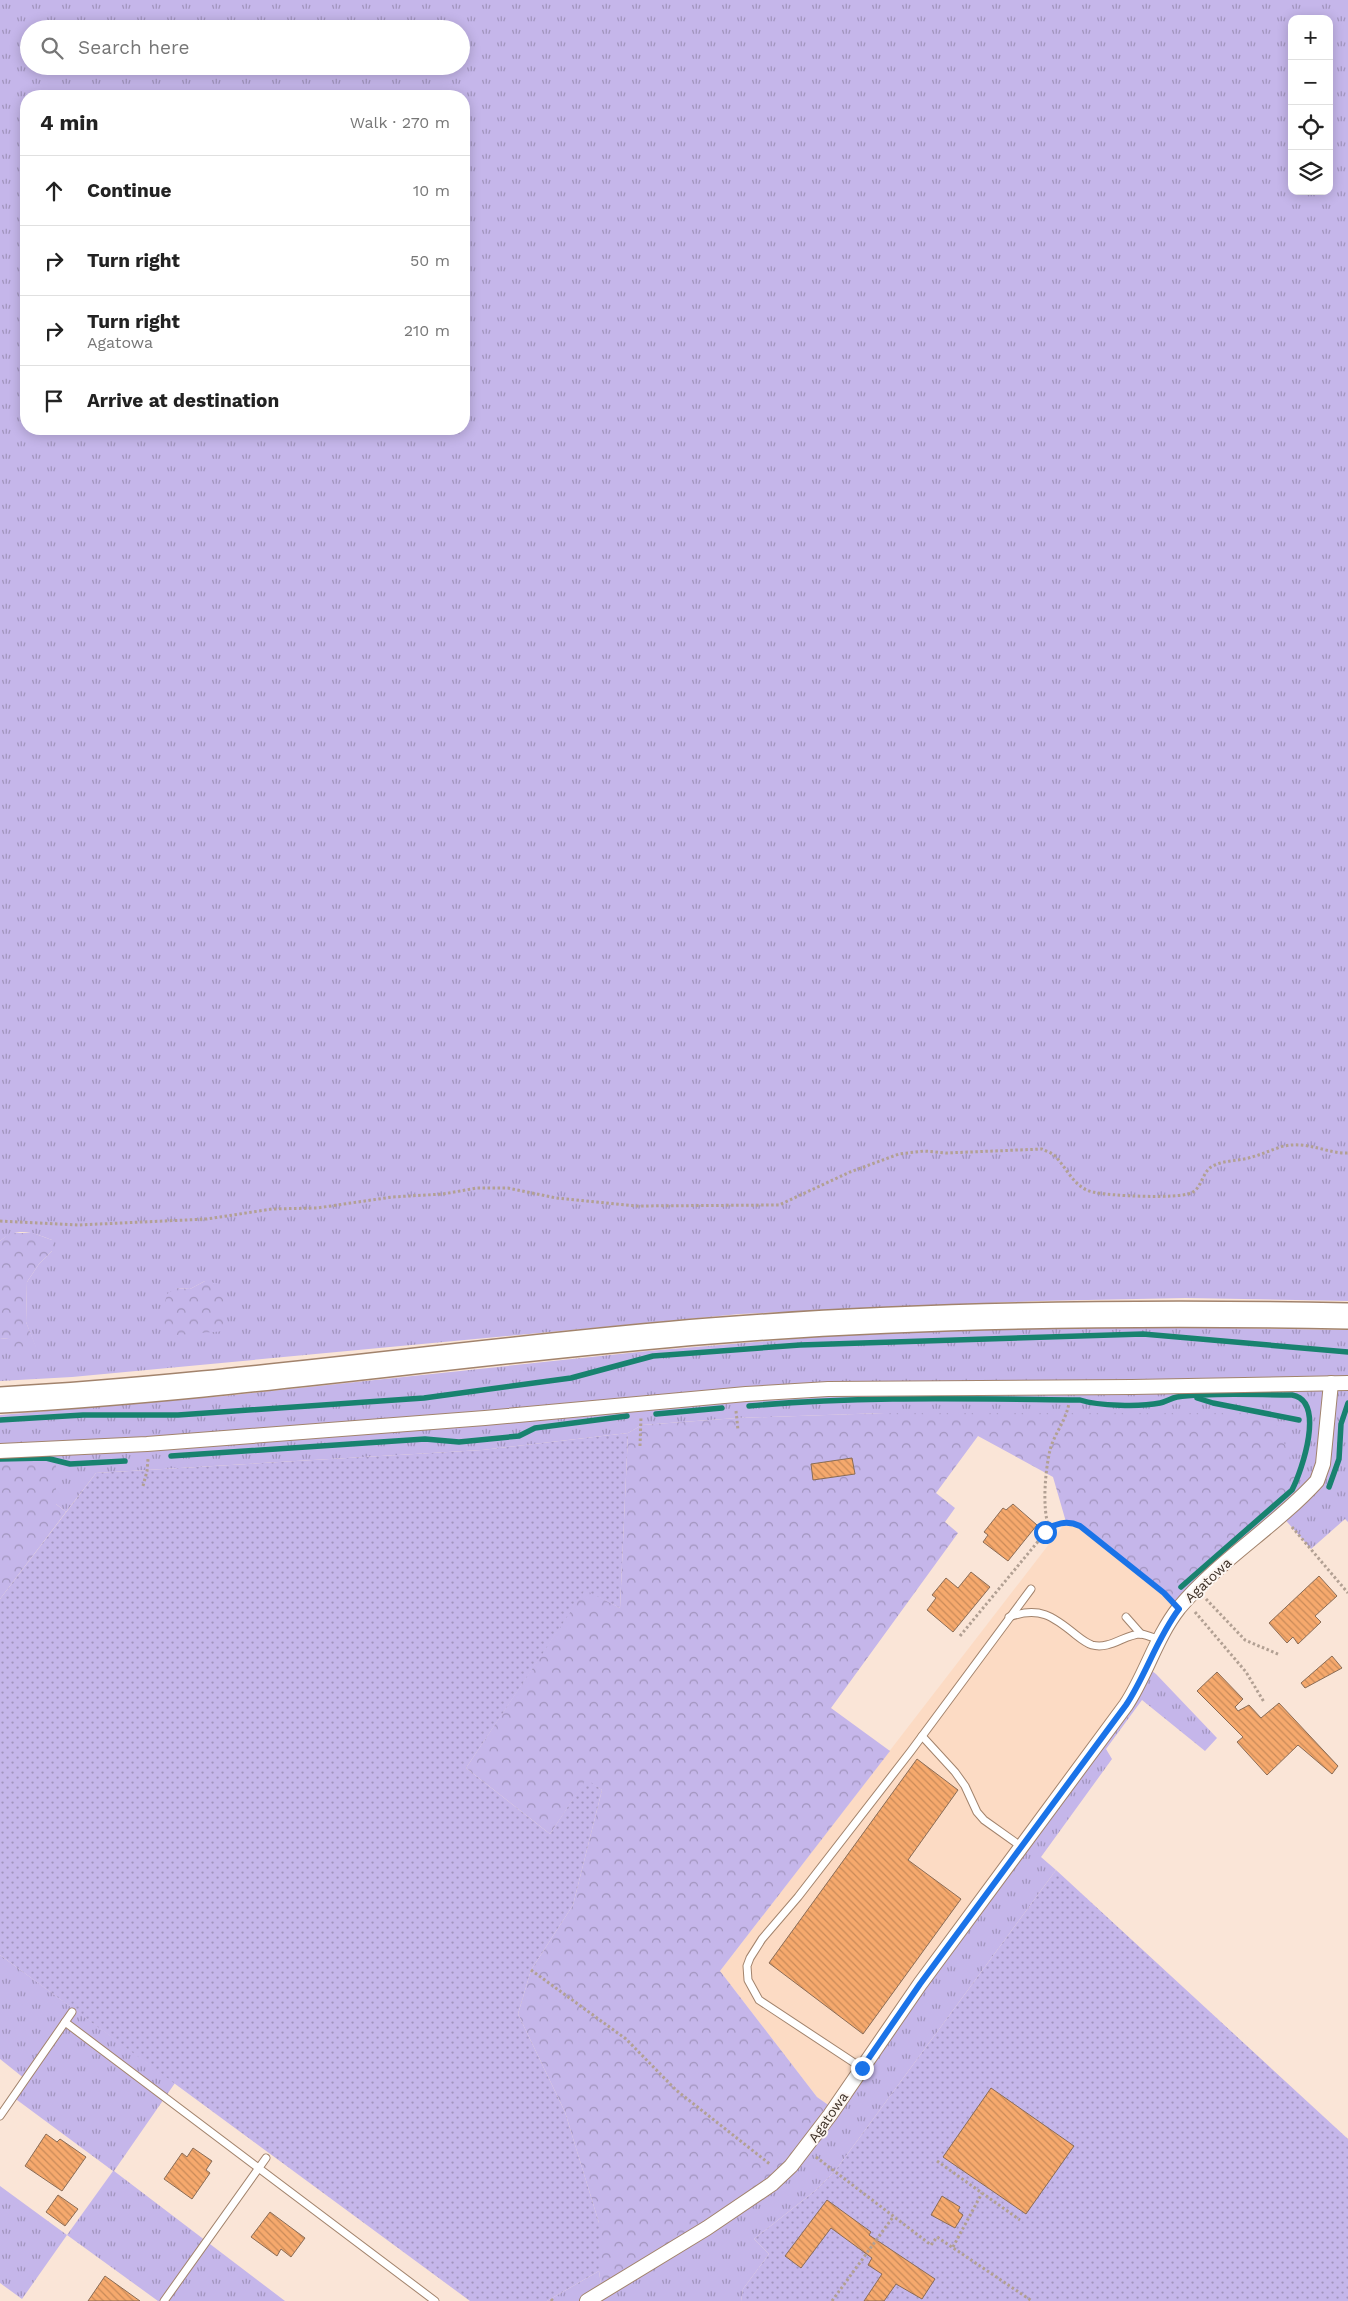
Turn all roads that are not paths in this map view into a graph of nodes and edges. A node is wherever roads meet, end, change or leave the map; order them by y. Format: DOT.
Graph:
graph roads {
  1 [pos="1348,1316"];
  2 [pos="1331,1383"];
  3 [pos="1348,1383"];
  4 [pos="0,1400"];
  5 [pos="0,1451"];
  6 [pos="1031,1589"];
  7 [pos="1009,1617"];
  8 [pos="1126,1617"];
  9 [pos="1141,1634"];
  10 [pos="1161,1640"];
  11 [pos="922,1736"];
  12 [pos="1022,1847"];
  13 [pos="72,2012"];
  14 [pos="65,2022"];
  15 [pos="862,2068"];
  16 [pos="0,2116"];
  17 [pos="266,2158"];
  18 [pos="259,2168"];
  19 [pos="164,2301"];
  20 [pos="435,2301"];
  21 [pos="587,2301"];
  1 -- 4 [label="highway"];
  2 -- 3 [label="street"];
  2 -- 5 [label="street"];
  2 -- 10 [label="street, Agatowa"];
  6 -- 7 [label="lane"];
  7 -- 9 [label="lane"];
  7 -- 11 [label="lane"];
  8 -- 9 [label="lane"];
  9 -- 10 [label="lane"];
  10 -- 12 [label="street, Agatowa"];
  11 -- 12 [label="lane"];
  11 -- 15 [label="lane"];
  12 -- 15 [label="street, Agatowa"];
  13 -- 14 [label="lane"];
  14 -- 16 [label="lane"];
  14 -- 18 [label="lane"];
  15 -- 21 [label="street, Agatowa"];
  17 -- 18 [label="lane"];
  18 -- 19 [label="lane"];
  18 -- 20 [label="lane"];
}
